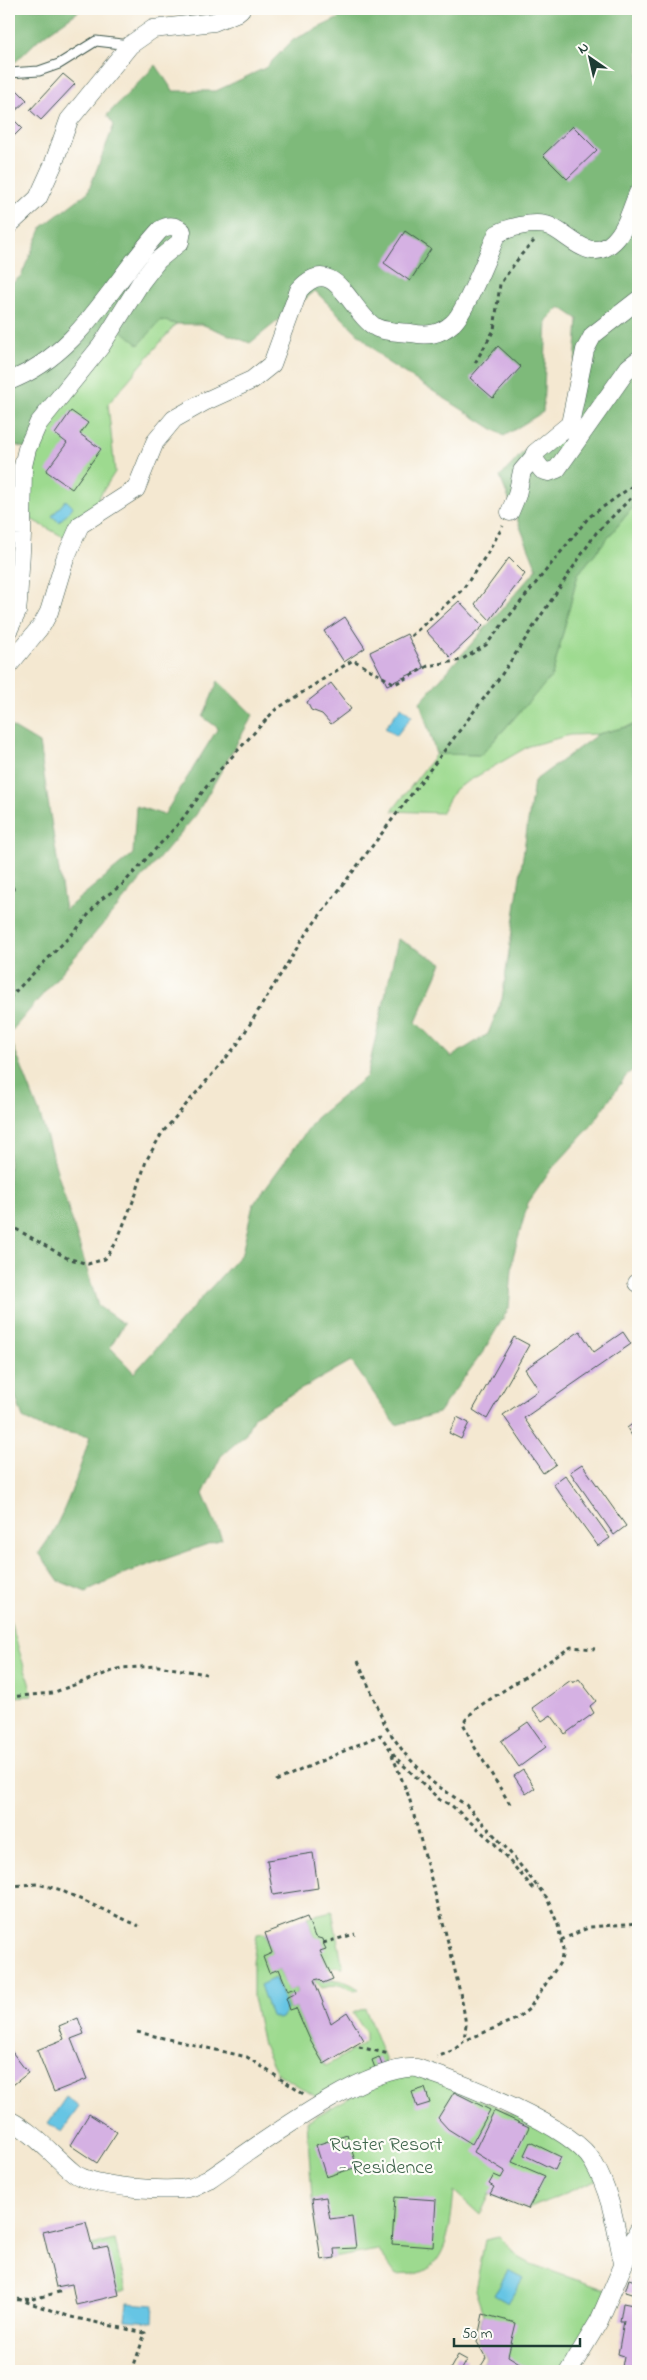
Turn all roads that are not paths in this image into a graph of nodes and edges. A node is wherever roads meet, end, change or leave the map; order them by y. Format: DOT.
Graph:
graph roads {
  1 [pos="242,9"];
  2 [pos="130,45"];
  3 [pos="9,73"];
  4 [pos="638,193"];
  5 [pos="9,225"];
  6 [pos="638,300"];
  7 [pos="638,360"];
  8 [pos="9,381"];
  9 [pos="533,458"];
  10 [pos="510,512"];
  11 [pos="9,629"];
  12 [pos="9,665"];
  13 [pos="9,2120"];
  14 [pos="638,2231"];
  15 [pos="623,2263"];
  16 [pos="569,2371"];
  1 -- 2 [label="street"];
  2 -- 3 [label="lane"];
  2 -- 5 [label="street"];
  4 -- 12 [label="street"];
  6 -- 9 [label="street"];
  7 -- 9 [label="street"];
  8 -- 11 [label="street"];
  9 -- 10 [label="street"];
  13 -- 15 [label="street"];
  14 -- 15 [label="street"];
  15 -- 16 [label="street"];
}
